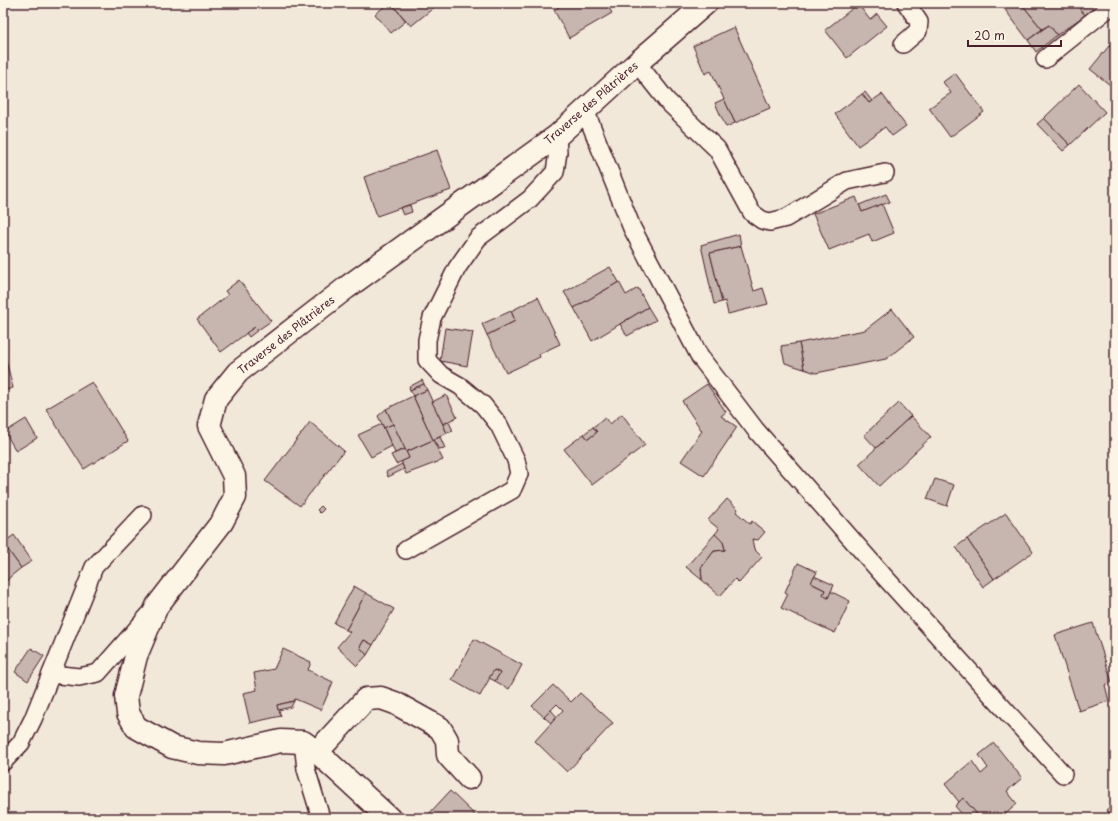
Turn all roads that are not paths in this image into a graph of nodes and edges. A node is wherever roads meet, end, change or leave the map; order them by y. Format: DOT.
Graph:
graph roads {
  1 [pos="706,3"];
  2 [pos="906,3"];
  3 [pos="1115,3"];
  4 [pos="903,44"];
  5 [pos="1045,59"];
  6 [pos="637,63"];
  7 [pos="584,110"];
  8 [pos="557,136"];
  9 [pos="885,173"];
  10 [pos="143,515"];
  11 [pos="406,550"];
  12 [pos="157,606"];
  13 [pos="51,674"];
  14 [pos="310,747"];
  15 [pos="3,762"];
  16 [pos="1064,774"];
  17 [pos="469,778"];
  18 [pos="321,818"];
  19 [pos="389,818"];
  1 -- 6 [label="street, Traverse des Plâtrières"];
  2 -- 4 [label="lane"];
  3 -- 5 [label="lane"];
  6 -- 7 [label="street, Traverse des Plâtrières"];
  6 -- 9 [label="lane"];
  7 -- 8 [label="street, Traverse des Plâtrières"];
  7 -- 16 [label="lane"];
  8 -- 11 [label="lane"];
  8 -- 12 [label="street, Traverse des Plâtrières"];
  10 -- 13 [label="lane"];
  12 -- 13 [label="lane"];
  12 -- 14 [label="street, Traverse des Plâtrières"];
  13 -- 15 [label="lane"];
  14 -- 17 [label="street"];
  14 -- 18 [label="lane"];
  14 -- 19 [label="street"];
}
